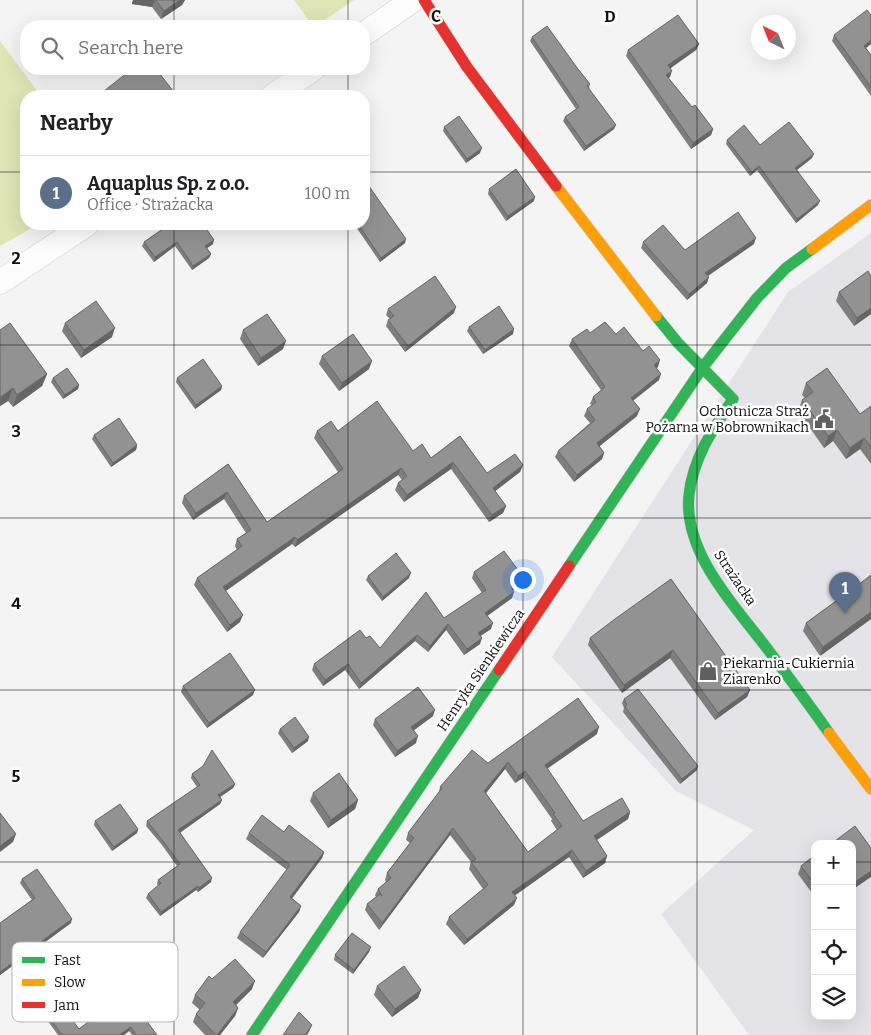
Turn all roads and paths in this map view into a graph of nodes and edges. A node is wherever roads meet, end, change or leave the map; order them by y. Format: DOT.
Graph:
graph roads {
  1 [pos="413,0"];
  2 [pos="424,0"];
  3 [pos="370,30"];
  4 [pos="304,75"];
  5 [pos="282,90"];
  6 [pos="871,205"];
  7 [pos="78,230"];
  8 [pos="0,282"];
  9 [pos="703,367"];
  10 [pos="871,789"];
  11 [pos="252,1035"];
  1 -- 3 [label="street"];
  2 -- 9 [label="street"];
  4 -- 5 [label="street"];
  6 -- 9 [label="street, Henryka Sienkiewicza"];
  7 -- 8 [label="street"];
  9 -- 10 [label="street, Strażacka"];
  9 -- 11 [label="street, Henryka Sienkiewicza"];
}
